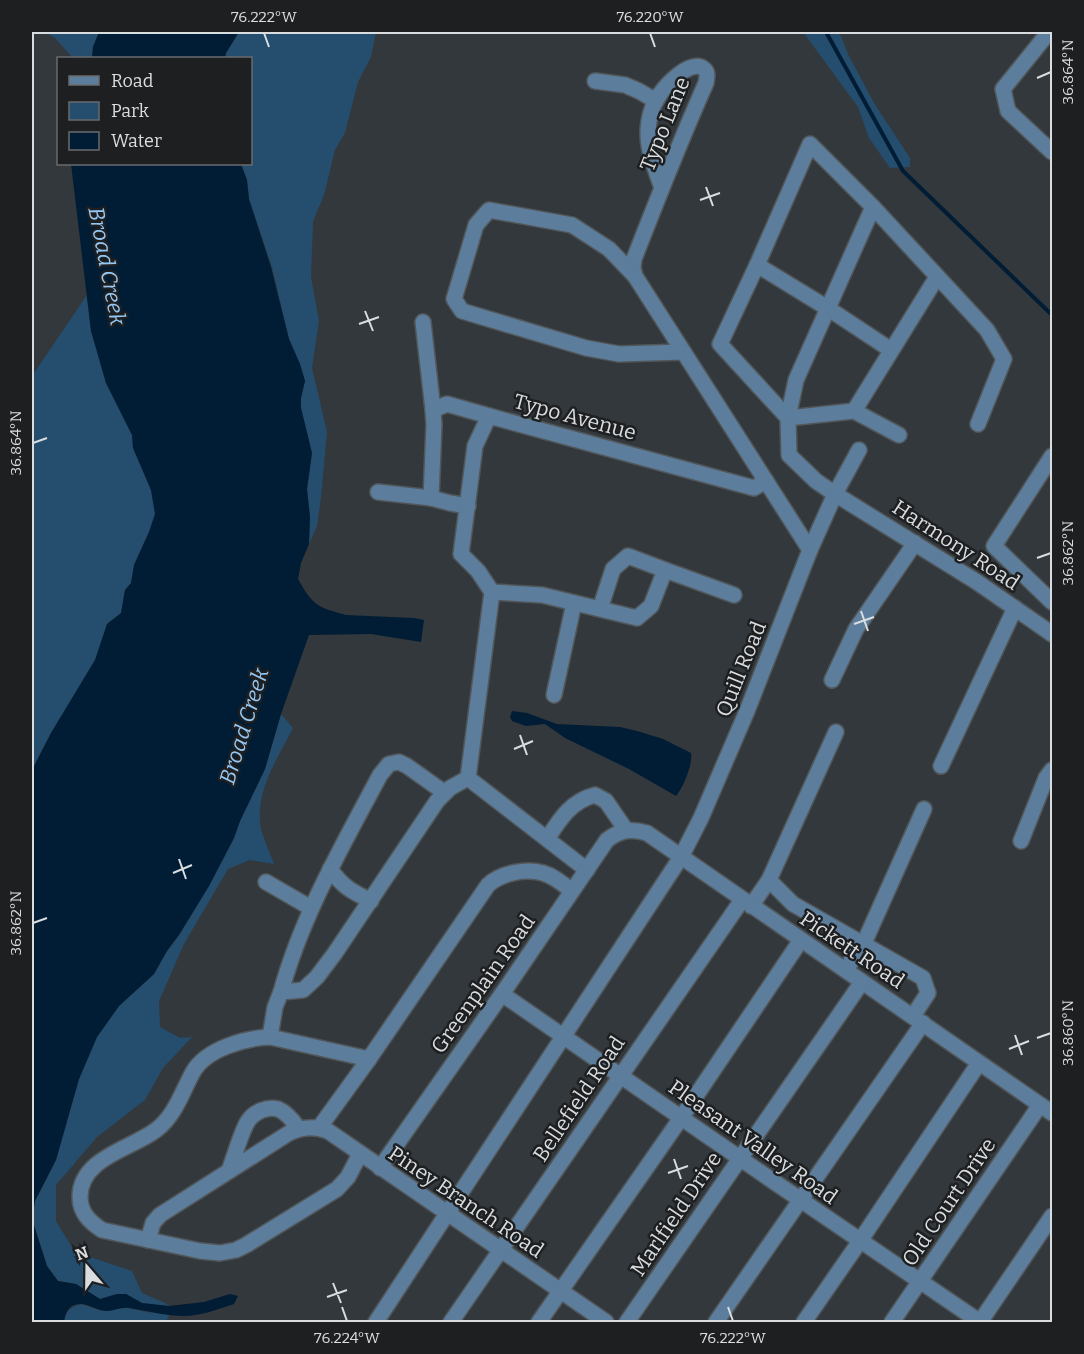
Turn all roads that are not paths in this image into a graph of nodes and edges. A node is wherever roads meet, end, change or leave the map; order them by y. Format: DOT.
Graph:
graph roads {
  1 [pos="1049,32"];
  2 [pos="595,81"];
  3 [pos="656,101"];
  4 [pos="1053,152"];
  5 [pos="662,188"];
  6 [pos="873,207"];
  7 [pos="757,265"];
  8 [pos="635,276"];
  9 [pos="937,277"];
  10 [pos="829,309"];
  11 [pos="423,322"];
  12 [pos="891,350"];
  13 [pos="683,352"];
  14 [pos="434,410"];
  15 [pos="854,411"];
  16 [pos="489,416"];
  17 [pos="788,418"];
  18 [pos="978,423"];
  19 [pos="899,435"];
  20 [pos="859,450"];
  21 [pos="1053,456"];
  22 [pos="766,481"];
  23 [pos="378,492"];
  24 [pos="835,494"];
  25 [pos="431,498"];
  26 [pos="468,506"];
  27 [pos="915,543"];
  28 [pos="810,550"];
  29 [pos="665,570"];
  30 [pos="492,592"];
  31 [pos="734,595"];
  32 [pos="1053,602"];
  33 [pos="574,603"];
  34 [pos="1015,608"];
  35 [pos="600,609"];
  36 [pos="1050,628"];
  37 [pos="832,680"];
  38 [pos="554,695"];
  39 [pos="836,732"];
  40 [pos="941,766"];
  41 [pos="1053,770"];
  42 [pos="468,778"];
  43 [pos="445,793"];
  44 [pos="924,809"];
  45 [pos="626,830"];
  46 [pos="547,839"];
  47 [pos="1021,840"];
  48 [pos="681,857"];
  49 [pos="330,869"];
  50 [pos="587,870"];
  51 [pos="769,880"];
  52 [pos="266,882"];
  53 [pos="572,891"];
  54 [pos="371,901"];
  55 [pos="747,903"];
  56 [pos="793,904"];
  57 [pos="310,908"];
  58 [pos="779,925"];
  59 [pos="801,940"];
  60 [pos="862,942"];
  61 [pos="847,971"];
  62 [pos="862,982"];
  63 [pos="281,992"];
  64 [pos="502,994"];
  65 [pos="918,1019"];
  66 [pos="564,1036"];
  67 [pos="270,1037"];
  68 [pos="369,1059"];
  69 [pos="979,1063"];
  70 [pos="621,1076"];
  71 [pos="1046,1109"];
  72 [pos="681,1118"];
  73 [pos="319,1128"];
  74 [pos="299,1129"];
  75 [pos="360,1154"];
  76 [pos="740,1159"];
  77 [pos="380,1168"];
  78 [pos="229,1171"];
  79 [pos="800,1200"];
  80 [pos="447,1214"];
  81 [pos="1053,1216"];
  82 [pos="148,1240"];
  83 [pos="860,1241"];
  84 [pos="501,1251"];
  85 [pos="920,1282"];
  86 [pos="561,1292"];
  87 [pos="980,1322"];
  88 [pos="376,1323"];
  89 [pos="451,1323"];
  90 [pos="539,1323"];
  91 [pos="606,1323"];
  92 [pos="627,1323"];
  93 [pos="716,1323"];
  94 [pos="804,1323"];
  95 [pos="892,1323"];
  1 -- 4 [label="street"];
  2 -- 3 [label="street, Typo Lane"];
  3 -- 5 [label="street, Typo Lane"];
  3 -- 5 [label="street, Typo Lane"];
  5 -- 8 [label="street, Typo Lane"];
  6 -- 7 [label="street"];
  6 -- 9 [label="street"];
  6 -- 10 [label="street, Harmony Road"];
  7 -- 10 [label="street"];
  7 -- 17 [label="street"];
  8 -- 13 [label="street"];
  8 -- 13 [label="street"];
  9 -- 12 [label="street"];
  9 -- 18 [label="street"];
  10 -- 12 [label="street"];
  10 -- 17 [label="street, Harmony Road"];
  11 -- 14 [label="street"];
  12 -- 15 [label="street"];
  13 -- 22 [label="street"];
  14 -- 16 [label="street"];
  14 -- 25 [label="street"];
  15 -- 17 [label="street"];
  15 -- 19 [label="street"];
  16 -- 22 [label="street, Typo Avenue"];
  16 -- 26 [label="street, Typo Avenue"];
  17 -- 24 [label="street, Harmony Road"];
  20 -- 24 [label="street, Quill Road"];
  21 -- 32 [label="street"];
  22 -- 28 [label="street"];
  23 -- 25 [label="street"];
  24 -- 27 [label="street, Harmony Road"];
  24 -- 28 [label="street, Quill Road"];
  25 -- 26 [label="street"];
  26 -- 30 [label="street, Typo Avenue"];
  27 -- 34 [label="street, Harmony Road"];
  27 -- 37 [label="street"];
  28 -- 48 [label="street, Quill Road"];
  29 -- 31 [label="street"];
  29 -- 35 [label="street"];
  29 -- 35 [label="street"];
  30 -- 33 [label="street"];
  30 -- 42 [label="street"];
  33 -- 35 [label="street"];
  33 -- 38 [label="street"];
  34 -- 36 [label="street, Harmony Road"];
  34 -- 40 [label="street"];
  39 -- 51 [label="street, Bellefield Road"];
  41 -- 47 [label="street"];
  42 -- 43 [label="street"];
  42 -- 46 [label="street"];
  43 -- 49 [label="street"];
  43 -- 54 [label="street"];
  44 -- 60 [label="street"];
  45 -- 46 [label="street"];
  45 -- 48 [label="street, Pickett Road"];
  45 -- 50 [label="street, Greenplain Road"];
  46 -- 50 [label="street"];
  48 -- 55 [label="street, Pickett Road"];
  48 -- 66 [label="street, Quill Road"];
  49 -- 54 [label="street"];
  49 -- 57 [label="street"];
  50 -- 53 [label="street, Greenplain Road"];
  51 -- 55 [label="street, Bellefield Road"];
  51 -- 56 [label="street"];
  52 -- 57 [label="street"];
  53 -- 64 [label="street, Greenplain Road"];
  53 -- 68 [label="street"];
  54 -- 63 [label="street"];
  55 -- 58 [label="street, Pickett Road"];
  55 -- 70 [label="street, Bellefield Road"];
  56 -- 58 [label="street"];
  56 -- 60 [label="street"];
  57 -- 63 [label="street"];
  58 -- 59 [label="street, Pickett Road"];
  59 -- 61 [label="street, Pickett Road"];
  59 -- 72 [label="street"];
  60 -- 61 [label="street"];
  60 -- 65 [label="street"];
  61 -- 62 [label="street, Pickett Road"];
  62 -- 65 [label="street, Pickett Road"];
  62 -- 76 [label="street, Marlfield Drive"];
  63 -- 67 [label="street"];
  64 -- 66 [label="street, Pleasant Valley Road"];
  64 -- 77 [label="street, Greenplain Road"];
  65 -- 69 [label="street, Pickett Road"];
  65 -- 79 [label="street"];
  66 -- 70 [label="street, Pleasant Valley Road"];
  66 -- 80 [label="street, Quill Road"];
  67 -- 68 [label="street"];
  67 -- 82 [label="street"];
  68 -- 73 [label="street"];
  69 -- 71 [label="street, Pickett Road"];
  69 -- 83 [label="street"];
  70 -- 72 [label="street, Pleasant Valley Road"];
  70 -- 84 [label="street, Bellefield Road"];
  71 -- 85 [label="street, Old Court Drive"];
  72 -- 76 [label="street, Pleasant Valley Road"];
  72 -- 86 [label="street"];
  73 -- 74 [label="street"];
  73 -- 75 [label="street, Piney Branch Road"];
  74 -- 78 [label="street"];
  74 -- 78 [label="street"];
  75 -- 77 [label="street, Piney Branch Road"];
  75 -- 82 [label="street"];
  76 -- 79 [label="street, Pleasant Valley Road"];
  76 -- 92 [label="street, Marlfield Drive"];
  77 -- 80 [label="street, Piney Branch Road"];
  78 -- 82 [label="street"];
  79 -- 83 [label="street, Pleasant Valley Road"];
  79 -- 93 [label="street"];
  80 -- 84 [label="street, Piney Branch Road"];
  80 -- 88 [label="street, Quill Road"];
  81 -- 87 [label="street"];
  83 -- 85 [label="street, Pleasant Valley Road"];
  83 -- 94 [label="street"];
  84 -- 86 [label="street, Piney Branch Road"];
  84 -- 89 [label="street, Bellefield Road"];
  85 -- 87 [label="street, Pleasant Valley Road"];
  85 -- 95 [label="street, Old Court Drive"];
  86 -- 90 [label="street"];
  86 -- 91 [label="street, Piney Branch Road"];
}
